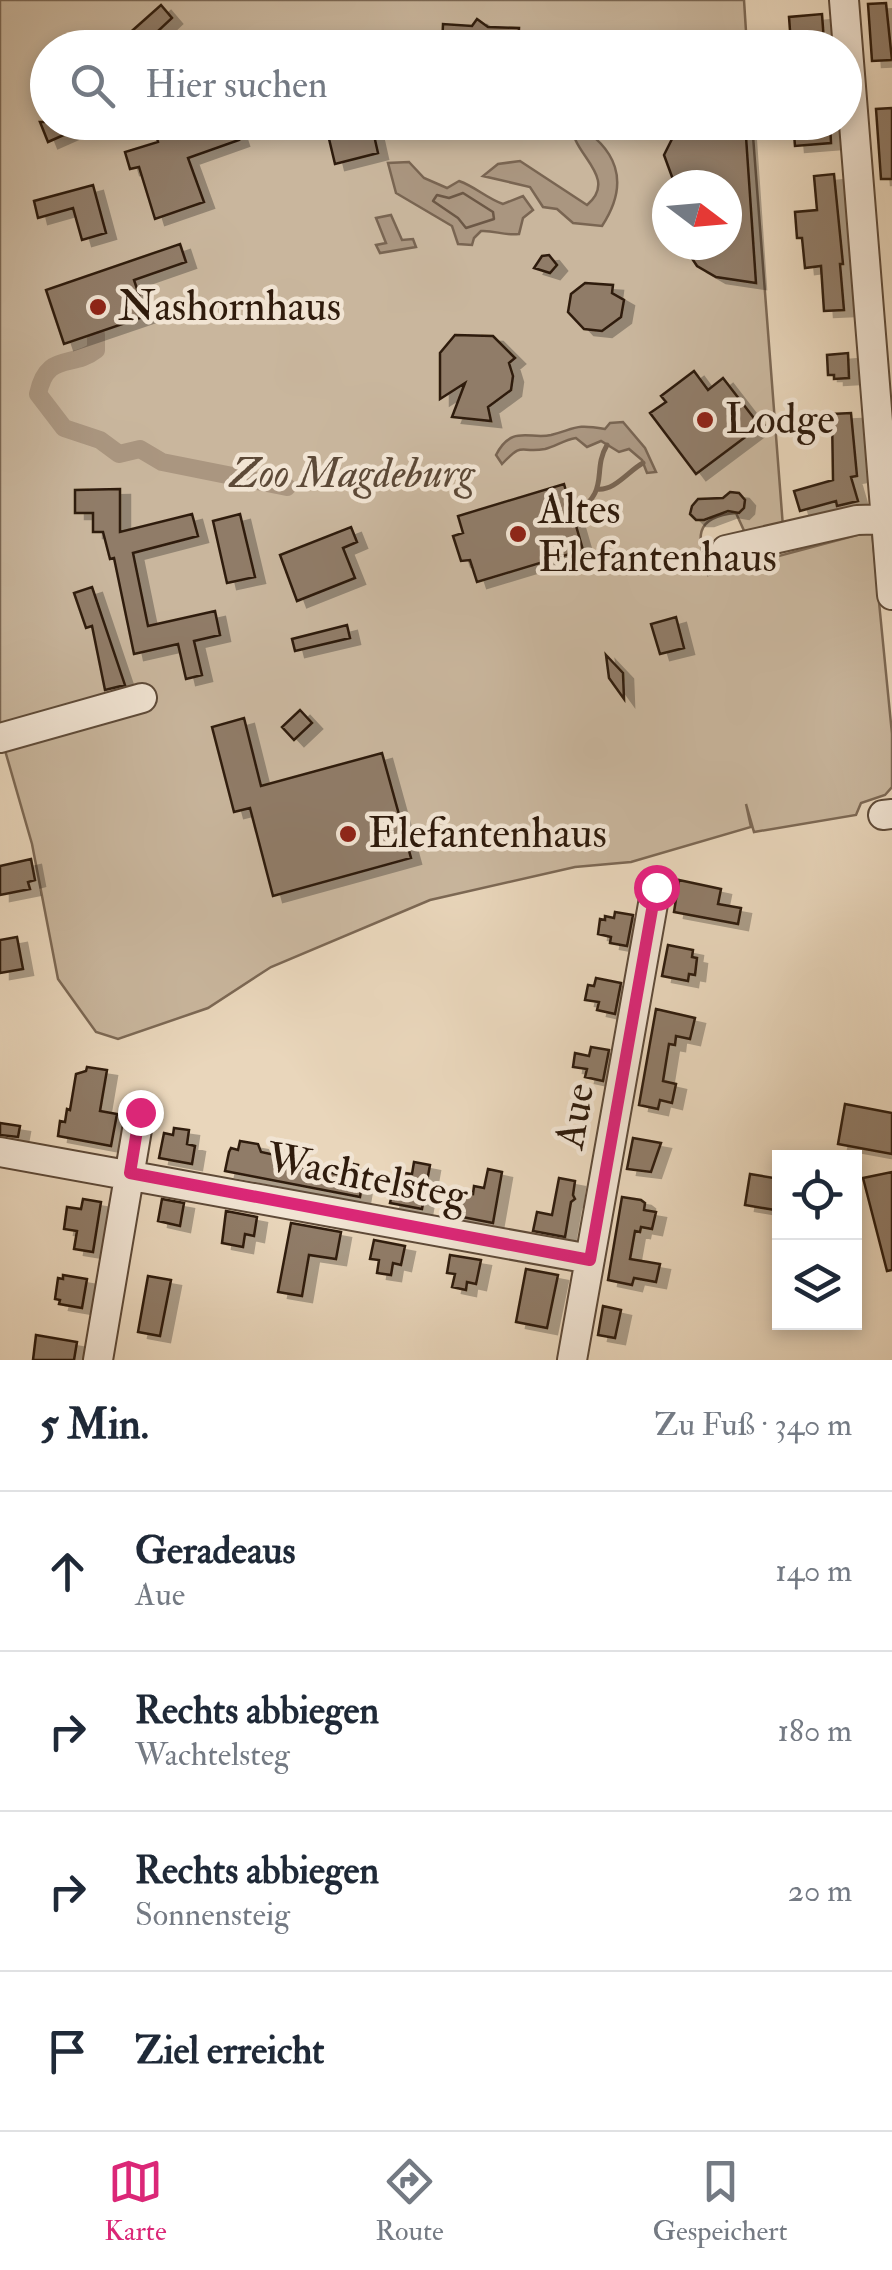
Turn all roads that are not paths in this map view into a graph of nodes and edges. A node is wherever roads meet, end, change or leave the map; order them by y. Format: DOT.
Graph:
graph roads {
  1 [pos="844,0"];
  2 [pos="847,30"];
  3 [pos="859,140"];
  4 [pos="882,347"];
  5 [pos="888,519"];
  6 [pos="726,550"];
  7 [pos="892,595"];
  8 [pos="142,698"];
  9 [pos="0,738"];
  10 [pos="656,887"];
  11 [pos="140,1112"];
  12 [pos="0,1152"];
  13 [pos="130,1173"];
  14 [pos="590,1260"];
  15 [pos="98,1360"];
  16 [pos="572,1360"];
  1 -- 2 [label="street"];
  3 -- 4 [label="street"];
  4 -- 5 [label="street"];
  5 -- 6 [label="street"];
  5 -- 7 [label="street"];
  8 -- 9 [label="street"];
  10 -- 14 [label="street, Aue"];
  11 -- 13 [label="street"];
  12 -- 13 [label="street, Wachtelsteg"];
  13 -- 14 [label="street, Wachtelsteg"];
  13 -- 15 [label="street"];
  14 -- 16 [label="street, Aue"];
}
